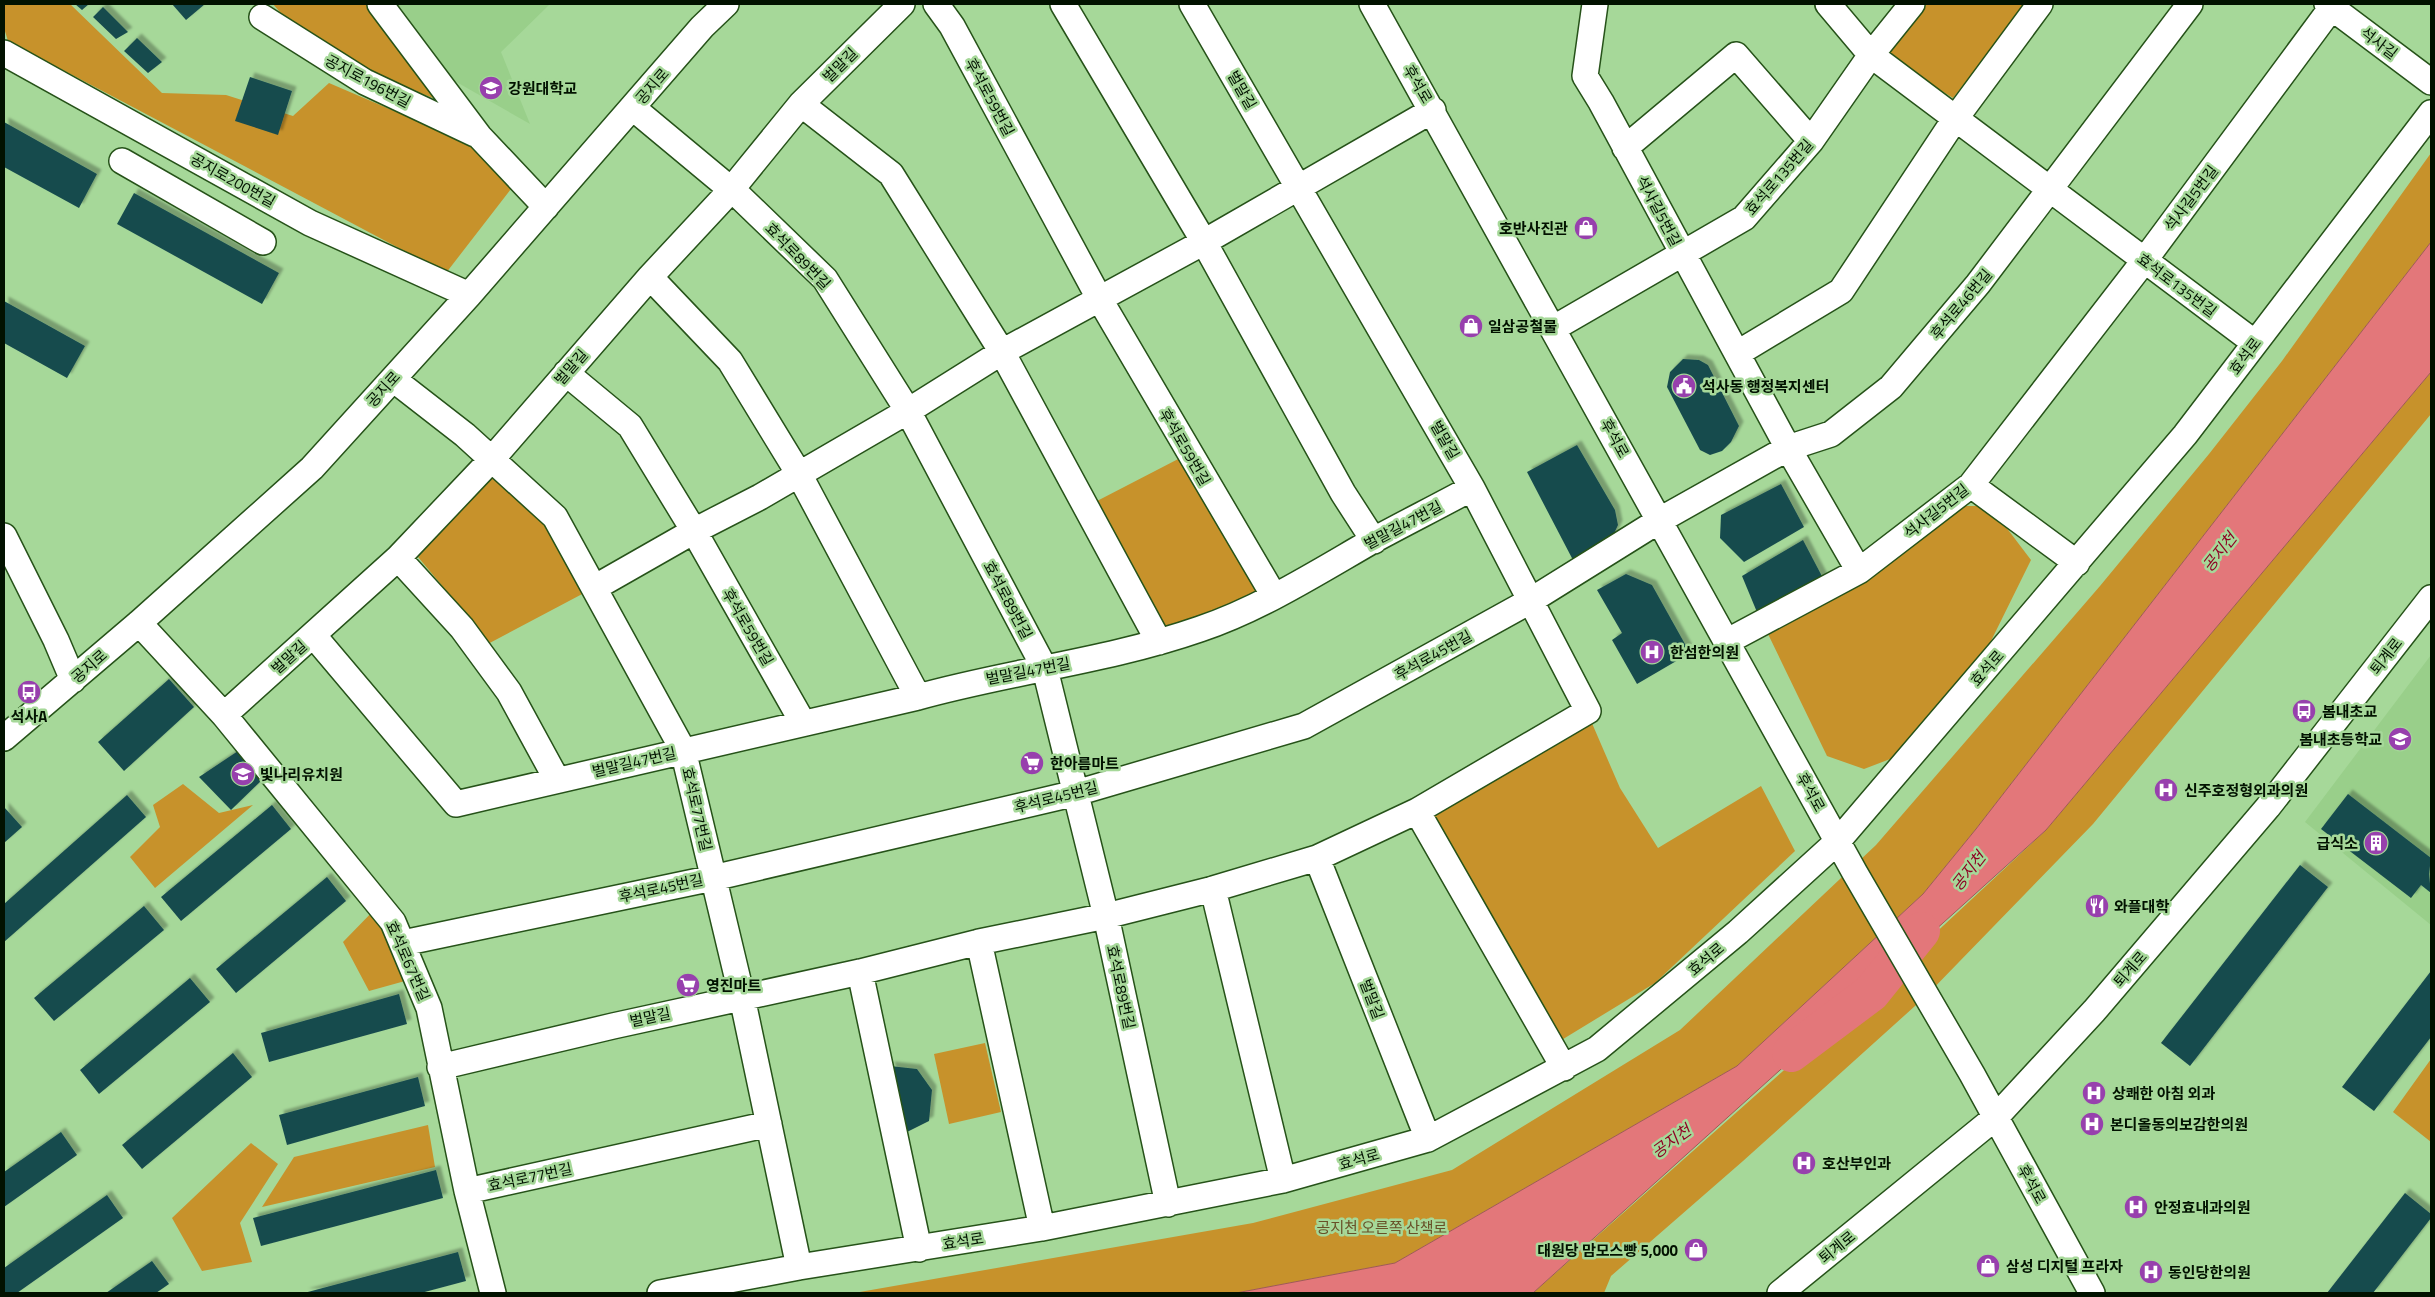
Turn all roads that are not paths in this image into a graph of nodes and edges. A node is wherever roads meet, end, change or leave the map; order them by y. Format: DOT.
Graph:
graph roads {
  1 [pos="380,4"];
  2 [pos="726,4"];
  3 [pos="902,4"];
  4 [pos="936,4"];
  5 [pos="1063,4"];
  6 [pos="1192,4"];
  7 [pos="1372,4"];
  8 [pos="1595,4"];
  9 [pos="1828,4"];
  10 [pos="1912,4"];
  11 [pos="2040,4"];
  12 [pos="2190,4"];
  13 [pos="2329,6"];
  14 [pos="262,17"];
  15 [pos="4,53"];
  16 [pos="1871,55"];
  17 [pos="2431,82"];
  18 [pos="801,104"];
  19 [pos="633,108"];
  20 [pos="1433,110"];
  21 [pos="2431,113"];
  22 [pos="1955,120"];
  23 [pos="479,136"];
  24 [pos="1811,142"];
  25 [pos="1625,148"];
  26 [pos="122,161"];
  27 [pos="1299,187"];
  28 [pos="731,190"];
  29 [pos="2050,191"];
  30 [pos="546,207"];
  31 [pos="263,242"];
  32 [pos="1204,242"];
  33 [pos="1682,256"];
  34 [pos="2144,261"];
  35 [pos="650,277"];
  36 [pos="469,295"];
  37 [pos="1099,298"];
  38 [pos="1554,328"];
  39 [pos="2255,343"];
  40 [pos="1002,352"];
  41 [pos="1738,353"];
  42 [pos="566,374"];
  43 [pos="393,379"];
  44 [pos="908,411"];
  45 [pos="1788,448"];
  46 [pos="492,459"];
  47 [pos="799,474"];
  48 [pos="1970,484"];
  49 [pos="1472,488"];
  50 [pos="1660,520"];
  51 [pos="694,531"];
  52 [pos="4,536"];
  53 [pos="1374,541"];
  54 [pos="398,558"];
  55 [pos="2077,563"];
  56 [pos="1859,571"];
  57 [pos="594,588"];
  58 [pos="1274,596"];
  59 [pos="2431,598"];
  60 [pos="1530,601"];
  61 [pos="139,623"];
  62 [pos="314,636"];
  63 [pos="1159,642"];
  64 [pos="1726,642"];
  65 [pos="1045,669"];
  66 [pos="73,680"];
  67 [pos="918,697"];
  68 [pos="224,715"];
  69 [pos="803,723"];
  70 [pos="4,738"];
  71 [pos="683,750"];
  72 [pos="557,780"];
  73 [pos="1076,793"];
  74 [pos="1417,811"];
  75 [pos="1838,841"];
  76 [pos="1317,858"];
  77 [pos="713,878"];
  78 [pos="1213,889"];
  79 [pos="1106,916"];
  80 [pos="978,942"];
  81 [pos="403,943"];
  82 [pos="860,972"];
  83 [pos="742,997"];
  84 [pos="440,1068"];
  85 [pos="1564,1068"];
  86 [pos="1996,1118"];
  87 [pos="769,1124"];
  88 [pos="1428,1140"];
  89 [pos="1283,1180"];
  90 [pos="466,1191"];
  91 [pos="1168,1204"];
  92 [pos="1042,1228"];
  93 [pos="919,1249"];
  94 [pos="799,1267"];
  95 [pos="493,1293"];
  96 [pos="660,1293"];
  97 [pos="1780,1293"];
  98 [pos="2092,1293"];
  1 -- 23 [label="street, 공지로196번길"];
  2 -- 19 [label="street, 공지로"];
  3 -- 18 [label="street, 벌말길"];
  4 -- 37 [label="street, 후석로59번길"];
  5 -- 32 [label="street"];
  6 -- 27 [label="street, 벌말길"];
  7 -- 20 [label="street, 후석로"];
  8 -- 25 [label="street, 석사길5번길"];
  9 -- 16 [label="street, 효석로135번길"];
  10 -- 16 [label="street, 효석로135번길"];
  11 -- 22 [label="street"];
  12 -- 29 [label="street, 후석로46번길"];
  13 -- 17 [label="street, 석사길"];
  13 -- 34 [label="street, 석사길5번길"];
  14 -- 23 [label="street, 공지로196번길"];
  15 -- 36 [label="street, 공지로200번길"];
  16 -- 22 [label="street, 효석로135번길"];
  16 -- 24 [label="street, 효석로135번길"];
  18 -- 28 [label="street, 벌말길"];
  18 -- 40 [label="street"];
  19 -- 28 [label="street, 효석로89번길"];
  19 -- 30 [label="street, 공지로"];
  20 -- 27 [label="street"];
  20 -- 38 [label="street, 후석로"];
  21 -- 39 [label="street, 효석로"];
  22 -- 29 [label="street, 효석로135번길"];
  22 -- 41 [label="street"];
  23 -- 30 [label="street, 공지로196번길"];
  24 -- 25 [label="street"];
  24 -- 33 [label="street, 효석로135번길"];
  25 -- 33 [label="street, 석사길5번길"];
  26 -- 31 [label="street"];
  27 -- 32 [label="street"];
  27 -- 49 [label="street, 벌말길"];
  28 -- 35 [label="street, 벌말길"];
  28 -- 44 [label="street, 효석로89번길"];
  29 -- 34 [label="street, 효석로135번길"];
  29 -- 45 [label="street, 후석로46번길"];
  30 -- 36 [label="street, 공지로"];
  32 -- 37 [label="street"];
  32 -- 53 [label="street"];
  33 -- 38 [label="street, 효석로135번길"];
  33 -- 41 [label="street, 석사길5번길"];
  34 -- 39 [label="street, 효석로135번길"];
  34 -- 48 [label="street, 석사길5번길"];
  35 -- 42 [label="street, 벌말길"];
  35 -- 47 [label="street"];
  36 -- 43 [label="street, 공지로"];
  37 -- 40 [label="street"];
  37 -- 58 [label="street, 후석로59번길"];
  38 -- 50 [label="street, 후석로"];
  39 -- 55 [label="street, 효석로"];
  40 -- 44 [label="street"];
  40 -- 63 [label="street"];
  41 -- 45 [label="street, 석사길5번길"];
  42 -- 46 [label="street, 벌말길"];
  42 -- 51 [label="street, 후석로59번길"];
  43 -- 46 [label="street, 효석로77번길"];
  43 -- 61 [label="street, 공지로"];
  44 -- 47 [label="street"];
  44 -- 65 [label="street, 효석로89번길"];
  45 -- 50 [label="street, 후석로46번길"];
  45 -- 56 [label="street, 석사길5번길"];
  46 -- 54 [label="street, 벌말길"];
  46 -- 57 [label="street, 효석로77번길"];
  47 -- 51 [label="street"];
  47 -- 67 [label="street"];
  48 -- 55 [label="street"];
  48 -- 56 [label="street, 석사길5번길"];
  49 -- 53 [label="street, 벌말길47번길"];
  49 -- 60 [label="street, 벌말길"];
  50 -- 60 [label="street, 후석로45번길"];
  50 -- 64 [label="street, 후석로"];
  51 -- 57 [label="street"];
  51 -- 69 [label="street, 후석로59번길"];
  52 -- 66 [label="street"];
  53 -- 58 [label="street, 벌말길47번길"];
  54 -- 62 [label="street, 벌말길"];
  54 -- 72 [label="street"];
  55 -- 75 [label="street, 효석로"];
  56 -- 64 [label="street"];
  57 -- 71 [label="street, 효석로77번길"];
  58 -- 63 [label="street, 벌말길47번길"];
  59 -- 86 [label="street, 퇴계로"];
  60 -- 73 [label="street, 후석로45번길"];
  60 -- 74 [label="street, 벌말길"];
  61 -- 66 [label="street, 공지로"];
  61 -- 68 [label="street, 효석로67번길"];
  62 -- 68 [label="street, 벌말길"];
  62 -- 72 [label="street, 벌말길47번길"];
  63 -- 65 [label="street, 벌말길47번길"];
  64 -- 75 [label="street, 후석로"];
  65 -- 67 [label="street, 벌말길47번길"];
  65 -- 73 [label="street, 효석로89번길"];
  66 -- 70 [label="street, 공지로"];
  67 -- 69 [label="street, 벌말길47번길"];
  68 -- 81 [label="street, 효석로67번길"];
  69 -- 71 [label="street, 벌말길47번길"];
  71 -- 72 [label="street, 벌말길47번길"];
  71 -- 77 [label="street, 효석로77번길"];
  73 -- 77 [label="street, 후석로45번길"];
  73 -- 79 [label="street, 효석로89번길"];
  74 -- 76 [label="street, 벌말길"];
  74 -- 85 [label="street"];
  75 -- 85 [label="street, 효석로"];
  75 -- 86 [label="street, 후석로"];
  76 -- 78 [label="street, 벌말길"];
  76 -- 88 [label="street, 벌말길"];
  77 -- 81 [label="street, 후석로45번길"];
  77 -- 83 [label="street, 효석로77번길"];
  78 -- 79 [label="street, 벌말길"];
  78 -- 89 [label="street"];
  79 -- 80 [label="street, 벌말길"];
  79 -- 91 [label="street, 효석로89번길"];
  80 -- 82 [label="street, 벌말길"];
  80 -- 92 [label="street"];
  81 -- 84 [label="street, 효석로67번길"];
  82 -- 83 [label="street, 벌말길"];
  82 -- 93 [label="street"];
  83 -- 84 [label="street, 벌말길"];
  83 -- 87 [label="street, 효석로77번길"];
  84 -- 90 [label="street, 효석로67번길"];
  85 -- 88 [label="street, 효석로"];
  86 -- 97 [label="street, 퇴계로"];
  86 -- 98 [label="street, 후석로"];
  87 -- 90 [label="street, 효석로77번길"];
  87 -- 94 [label="street, 효석로77번길"];
  88 -- 89 [label="street, 효석로"];
  89 -- 91 [label="street, 효석로"];
  90 -- 95 [label="street, 효석로67번길"];
  91 -- 92 [label="street, 효석로"];
  92 -- 93 [label="street, 효석로"];
  93 -- 94 [label="street, 효석로"];
  94 -- 96 [label="street, 효석로"];
}
